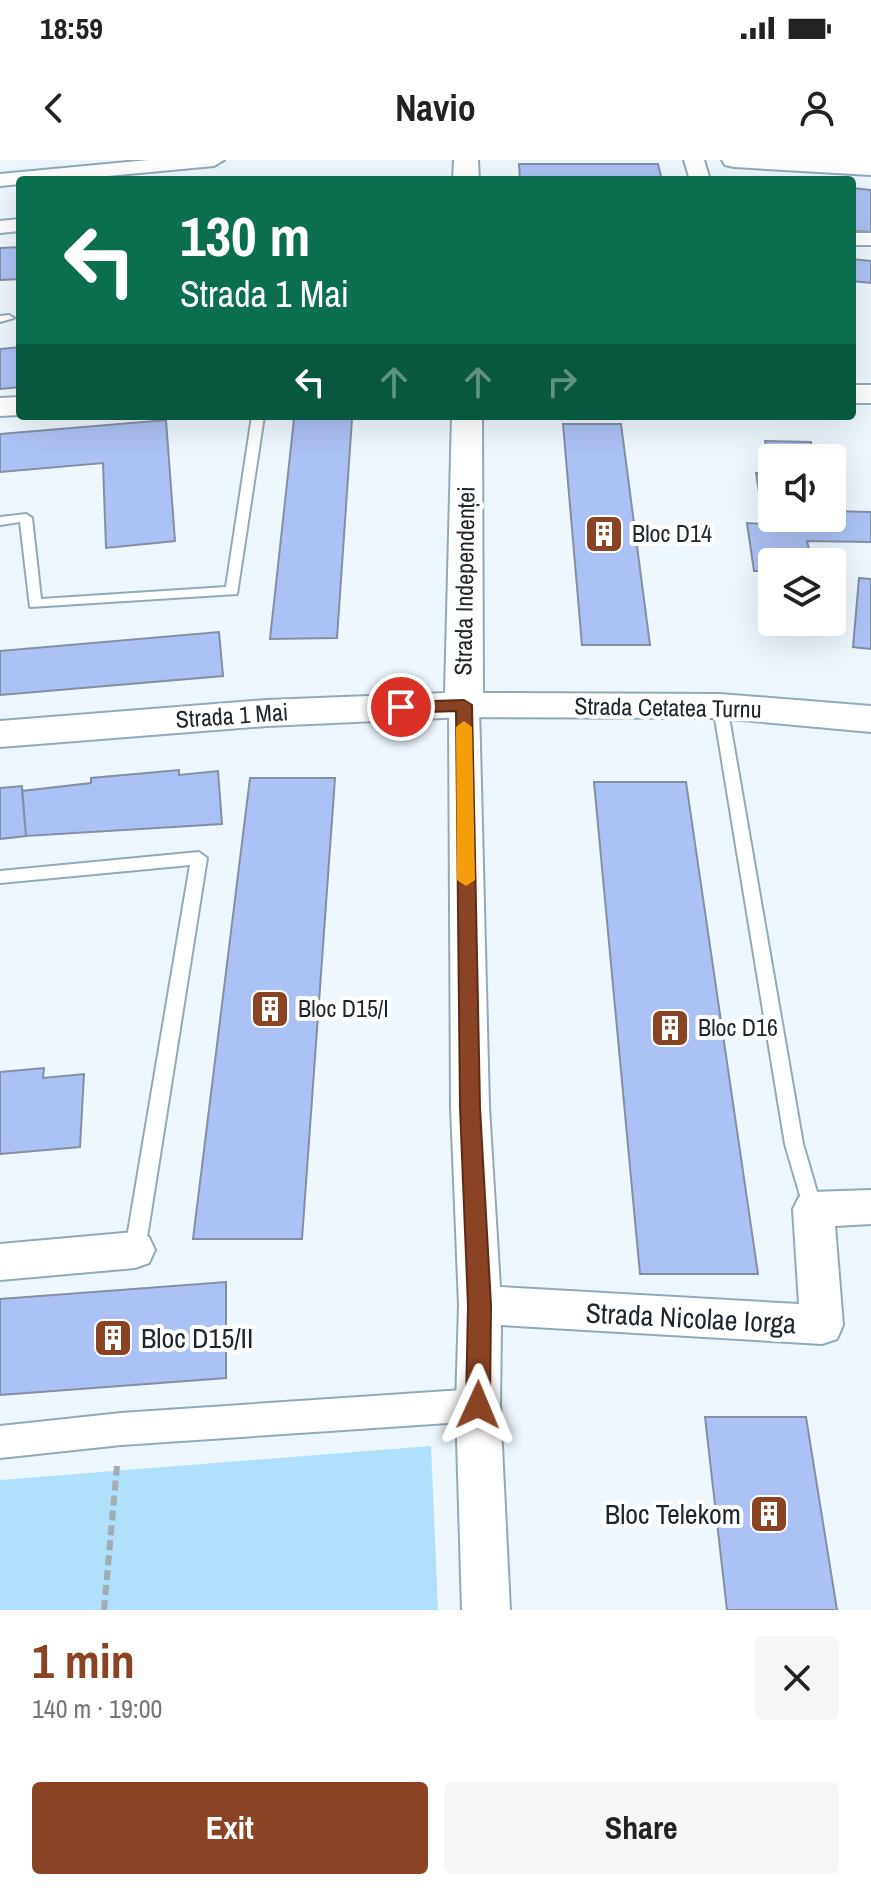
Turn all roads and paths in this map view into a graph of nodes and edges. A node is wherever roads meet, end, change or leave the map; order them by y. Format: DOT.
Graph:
graph roads {
  1 [pos="214,160"];
  2 [pos="734,160"];
  3 [pos="871,167"];
  4 [pos="43,176"];
  5 [pos="257,420"];
  6 [pos="467,420"];
  7 [pos="0,521"];
  8 [pos="464,705"];
  9 [pos="720,706"];
  10 [pos="871,719"];
  11 [pos="0,734"];
  12 [pos="0,877"];
  13 [pos="871,1207"];
  14 [pos="813,1209"];
  15 [pos="135,1250"];
  16 [pos="0,1262"];
  17 [pos="480,1305"];
  18 [pos="478,1405"];
  19 [pos="121,1429"];
  20 [pos="0,1442"];
  21 [pos="104,1610"];
  22 [pos="486,1610"];
  1 -- 4 [label="street"];
  2 -- 3 [label="street"];
  5 -- 7 [label="lane"];
  6 -- 8 [label="street, Strada Independenței"];
  8 -- 9 [label="street, Strada Cetatea Turnu"];
  8 -- 11 [label="street, Strada 1 Mai"];
  8 -- 17 [label="street, Strada Independenței"];
  9 -- 10 [label="street, Strada Cetatea Turnu"];
  9 -- 14 [label="lane"];
  12 -- 15 [label="lane"];
  13 -- 14 [label="street"];
  14 -- 17 [label="street, Strada Nicolae Iorga"];
  15 -- 16 [label="street"];
  17 -- 18 [label="street, Strada Independenței"];
  18 -- 19 [label="street"];
  18 -- 22 [label="street, Strada Independenței"];
  19 -- 20 [label="street"];
  19 -- 21 [label="path"];
}
